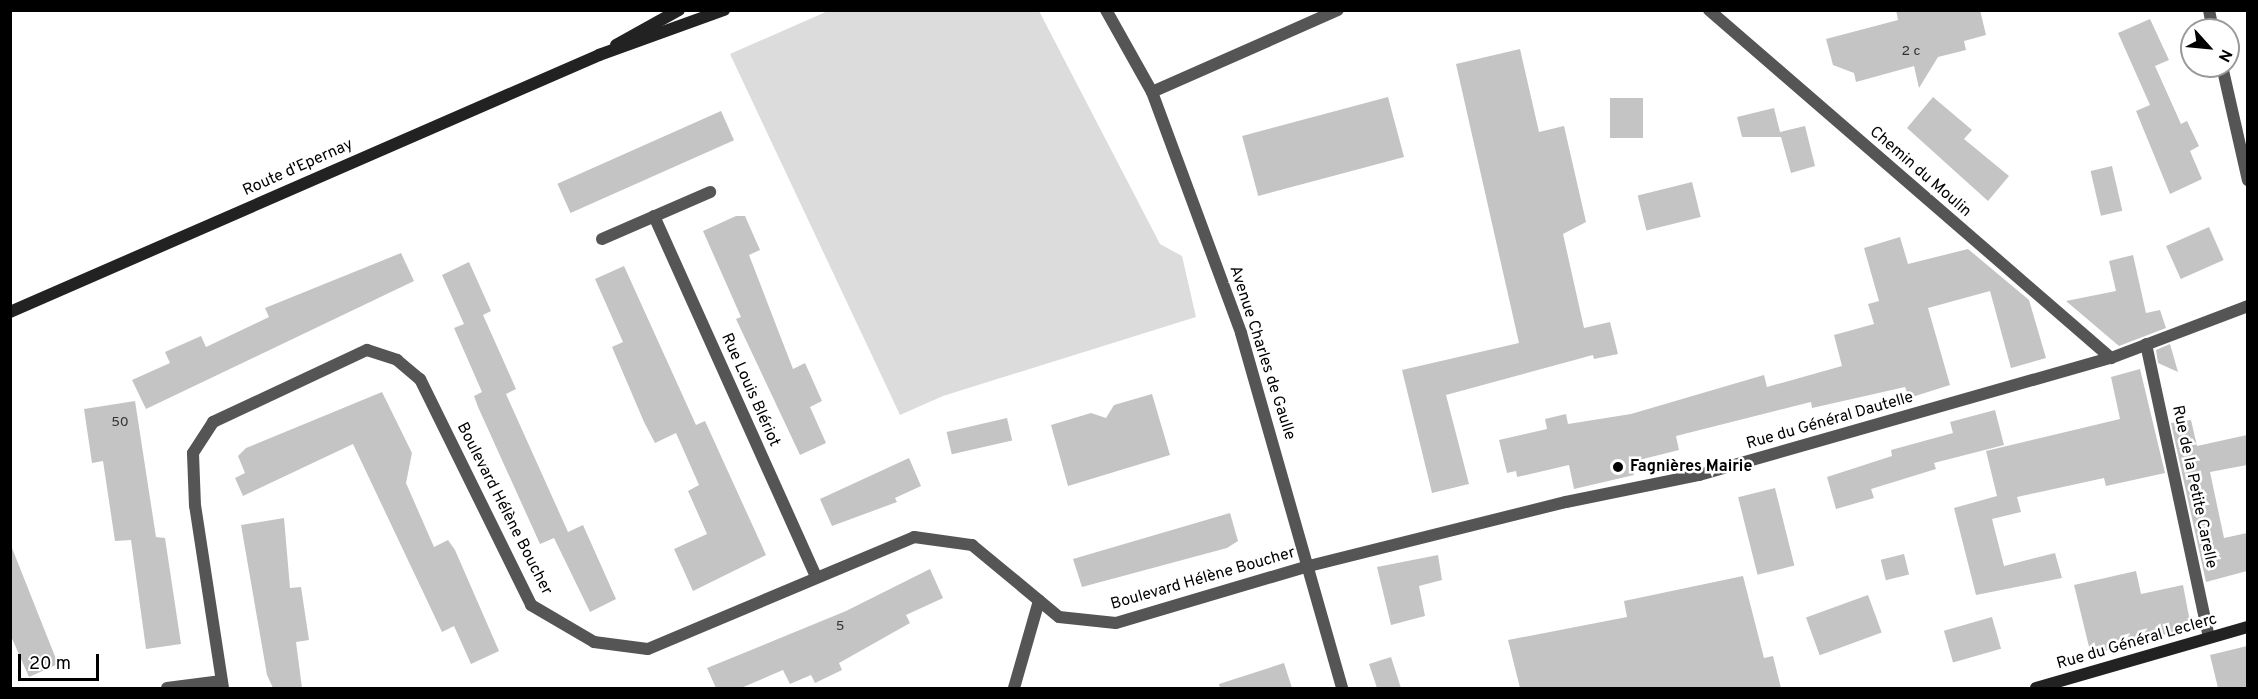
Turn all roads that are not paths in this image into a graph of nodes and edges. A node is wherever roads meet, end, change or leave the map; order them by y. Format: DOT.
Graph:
graph roads {
  1 [pos="679,10"];
  2 [pos="724,10"];
  3 [pos="1106,10"];
  4 [pos="1118,10"];
  5 [pos="1338,10"];
  6 [pos="1709,10"];
  7 [pos="1124,36"];
  8 [pos="599,55"];
  9 [pos="2225,78"];
  10 [pos="1152,92"];
  11 [pos="2247,180"];
  12 [pos="710,192"];
  13 [pos="654,216"];
  14 [pos="602,239"];
  15 [pos="2247,306"];
  16 [pos="10,312"];
  17 [pos="2146,344"];
  18 [pos="2111,358"];
  19 [pos="1309,566"];
  20 [pos="816,577"];
  21 [pos="1040,601"];
  22 [pos="2247,627"];
  23 [pos="2209,637"];
  24 [pos="222,685"];
  25 [pos="167,688"];
  26 [pos="1014,688"];
  27 [pos="1342,688"];
  28 [pos="2036,688"];
  1 -- 8 [label="main road, Route d'Epernay"];
  2 -- 8 [label="main road, Route d'Epernay"];
  3 -- 7 [label="street, Avenue Charles de Gaulle"];
  4 -- 7 [label="street, Avenue Charles de Gaulle"];
  5 -- 10 [label="street"];
  6 -- 18 [label="street, Chemin du Moulin"];
  7 -- 10 [label="street, Avenue Charles de Gaulle"];
  8 -- 16 [label="main road, Route d'Epernay"];
  9 -- 11 [label="street"];
  10 -- 19 [label="street, Avenue Charles de Gaulle"];
  12 -- 13 [label="street"];
  13 -- 14 [label="street"];
  13 -- 20 [label="street, Rue Louis Blériot"];
  15 -- 17 [label="street, Rue du Général Dautelle"];
  17 -- 18 [label="street, Rue du Général Dautelle"];
  17 -- 23 [label="street, Rue de la Petite Carelle"];
  18 -- 19 [label="street, Rue du Général Dautelle"];
  19 -- 21 [label="street, Boulevard Hélène Boucher"];
  19 -- 27 [label="street, Avenue Charles de Gaulle"];
  20 -- 21 [label="street, Boulevard Hélène Boucher"];
  20 -- 24 [label="street, Boulevard Hélène Boucher"];
  21 -- 26 [label="street"];
  22 -- 23 [label="main road, Rue du Général Leclerc"];
  23 -- 28 [label="main road, Rue du Général Leclerc"];
  24 -- 25 [label="street"];
}
